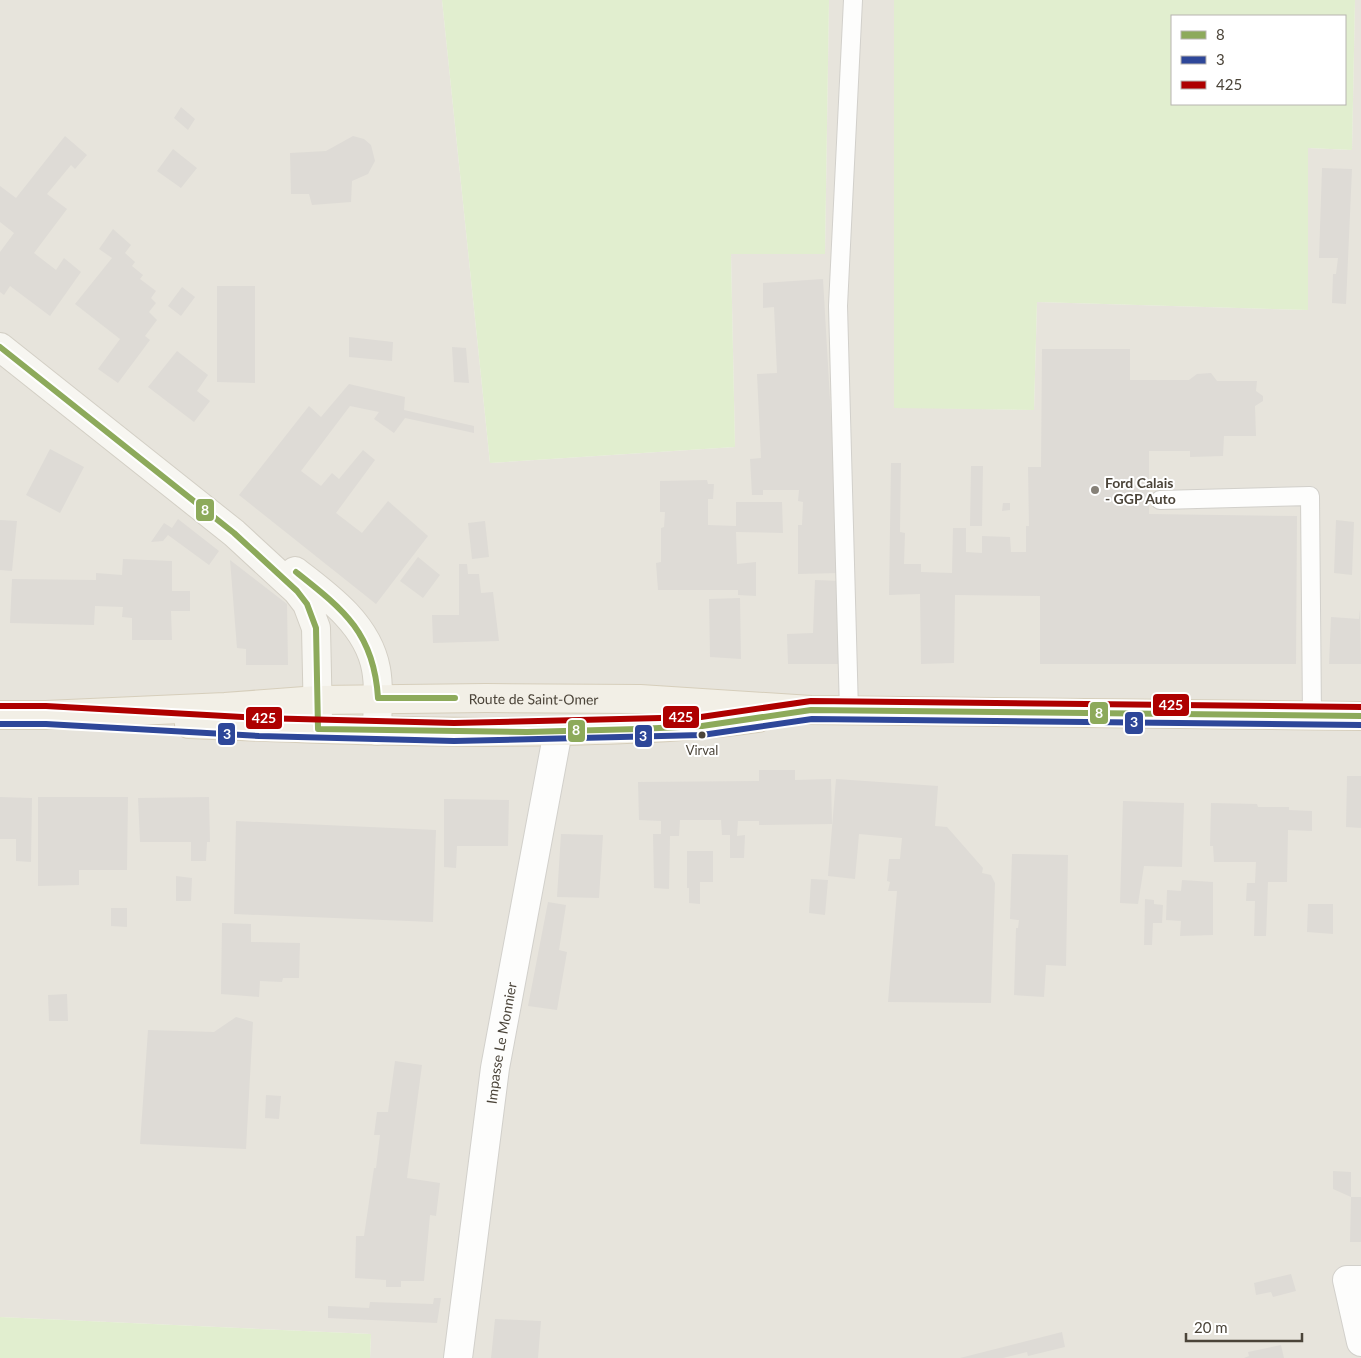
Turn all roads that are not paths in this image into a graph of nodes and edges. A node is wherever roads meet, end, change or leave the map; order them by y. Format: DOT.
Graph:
graph roads {
  1 [pos="852,0"];
  2 [pos="0,347"];
  3 [pos="1160,500"];
  4 [pos="234,533"];
  5 [pos="378,698"];
  6 [pos="318,700"];
  7 [pos="811,710"];
  8 [pos="849,711"];
  9 [pos="0,715"];
  10 [pos="46,715"];
  11 [pos="1312,716"];
  12 [pos="1361,716"];
  13 [pos="318,730"];
  14 [pos="377,731"];
  15 [pos="558,731"];
  16 [pos="1354,1280"];
  17 [pos="1361,1342"];
  18 [pos="458,1358"];
  1 -- 8 [label="lane"];
  2 -- 4 [label="street"];
  3 -- 11 [label="lane"];
  4 -- 5 [label="street"];
  4 -- 6 [label="street"];
  5 -- 6 [label="main road, Route de Saint-Omer"];
  5 -- 7 [label="main road, Route de Saint-Omer"];
  5 -- 14 [label="street"];
  6 -- 10 [label="main road, Route de Saint-Omer"];
  6 -- 13 [label="street"];
  7 -- 8 [label="main road, Route de Saint-Omer"];
  7 -- 15 [label="main road, Route de Saint-Omer"];
  8 -- 11 [label="main road, Route de Saint-Omer"];
  9 -- 10 [label="main road, Route de Saint-Omer"];
  10 -- 13 [label="main road, Route de Saint-Omer"];
  11 -- 12 [label="main road, Route de Saint-Omer"];
  13 -- 14 [label="main road, Route de Saint-Omer"];
  14 -- 15 [label="main road, Route de Saint-Omer"];
  15 -- 18 [label="street, Impasse Le Monnier"];
  16 -- 17 [label="street"];
}
